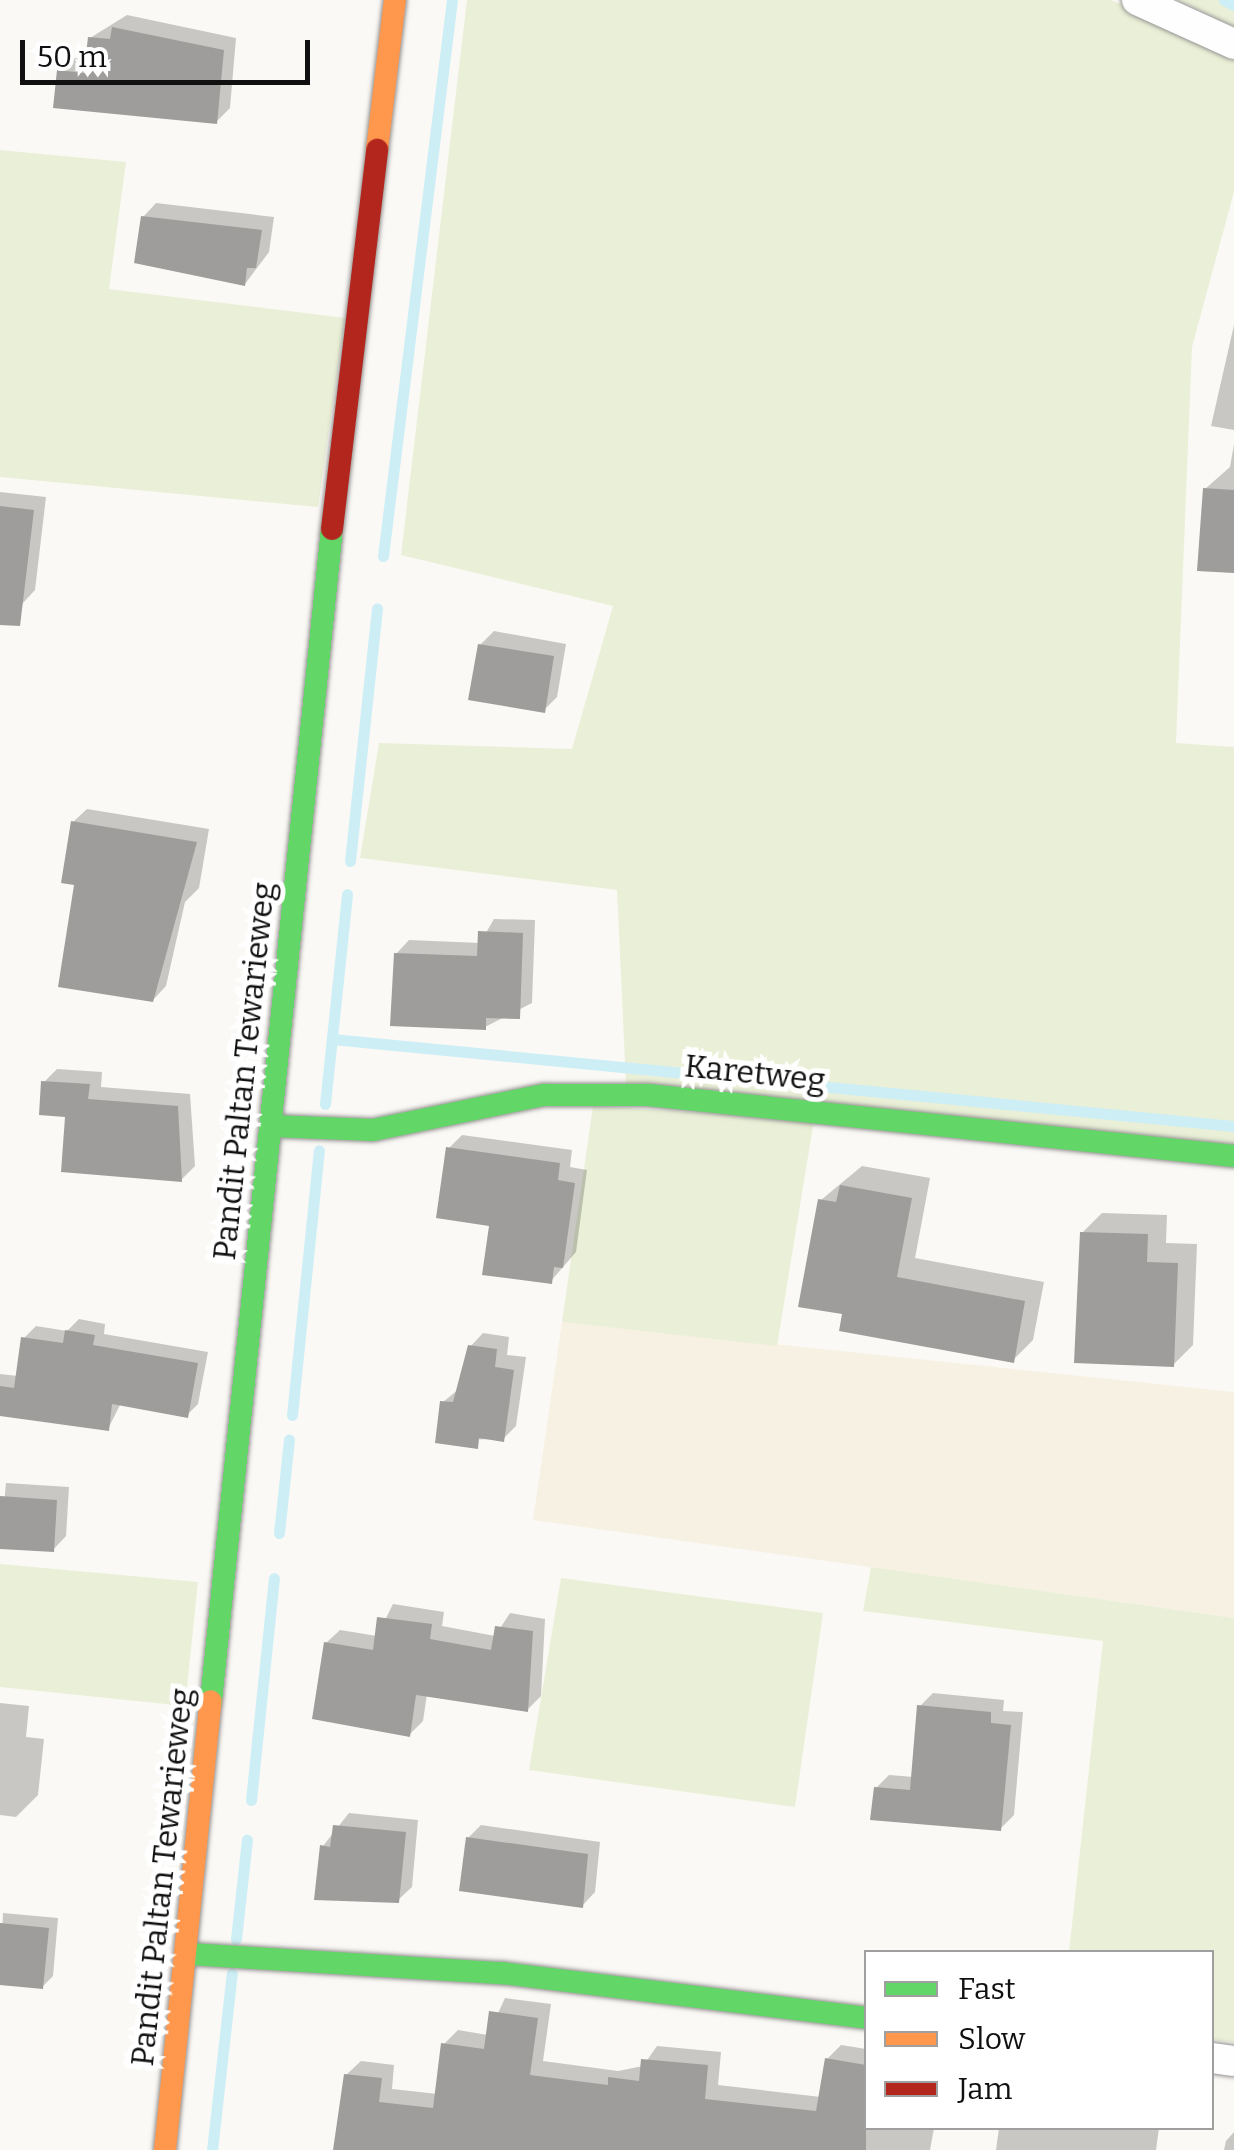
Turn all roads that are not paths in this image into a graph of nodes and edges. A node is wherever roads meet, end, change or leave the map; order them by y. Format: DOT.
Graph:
graph roads {
  1 [pos="395,0"];
  2 [pos="1136,0"];
  3 [pos="1234,44"];
  4 [pos="272,1126"];
  5 [pos="1234,1156"];
  6 [pos="188,1954"];
  7 [pos="864,2018"];
  8 [pos="165,2150"];
  1 -- 4 [label="street, Pandit Paltan Tewarieweg"];
  2 -- 3 [label="street"];
  4 -- 5 [label="street, Karetweg"];
  4 -- 6 [label="street, Pandit Paltan Tewarieweg"];
  6 -- 7 [label="street"];
  6 -- 8 [label="street, Pandit Paltan Tewarieweg"];
}
